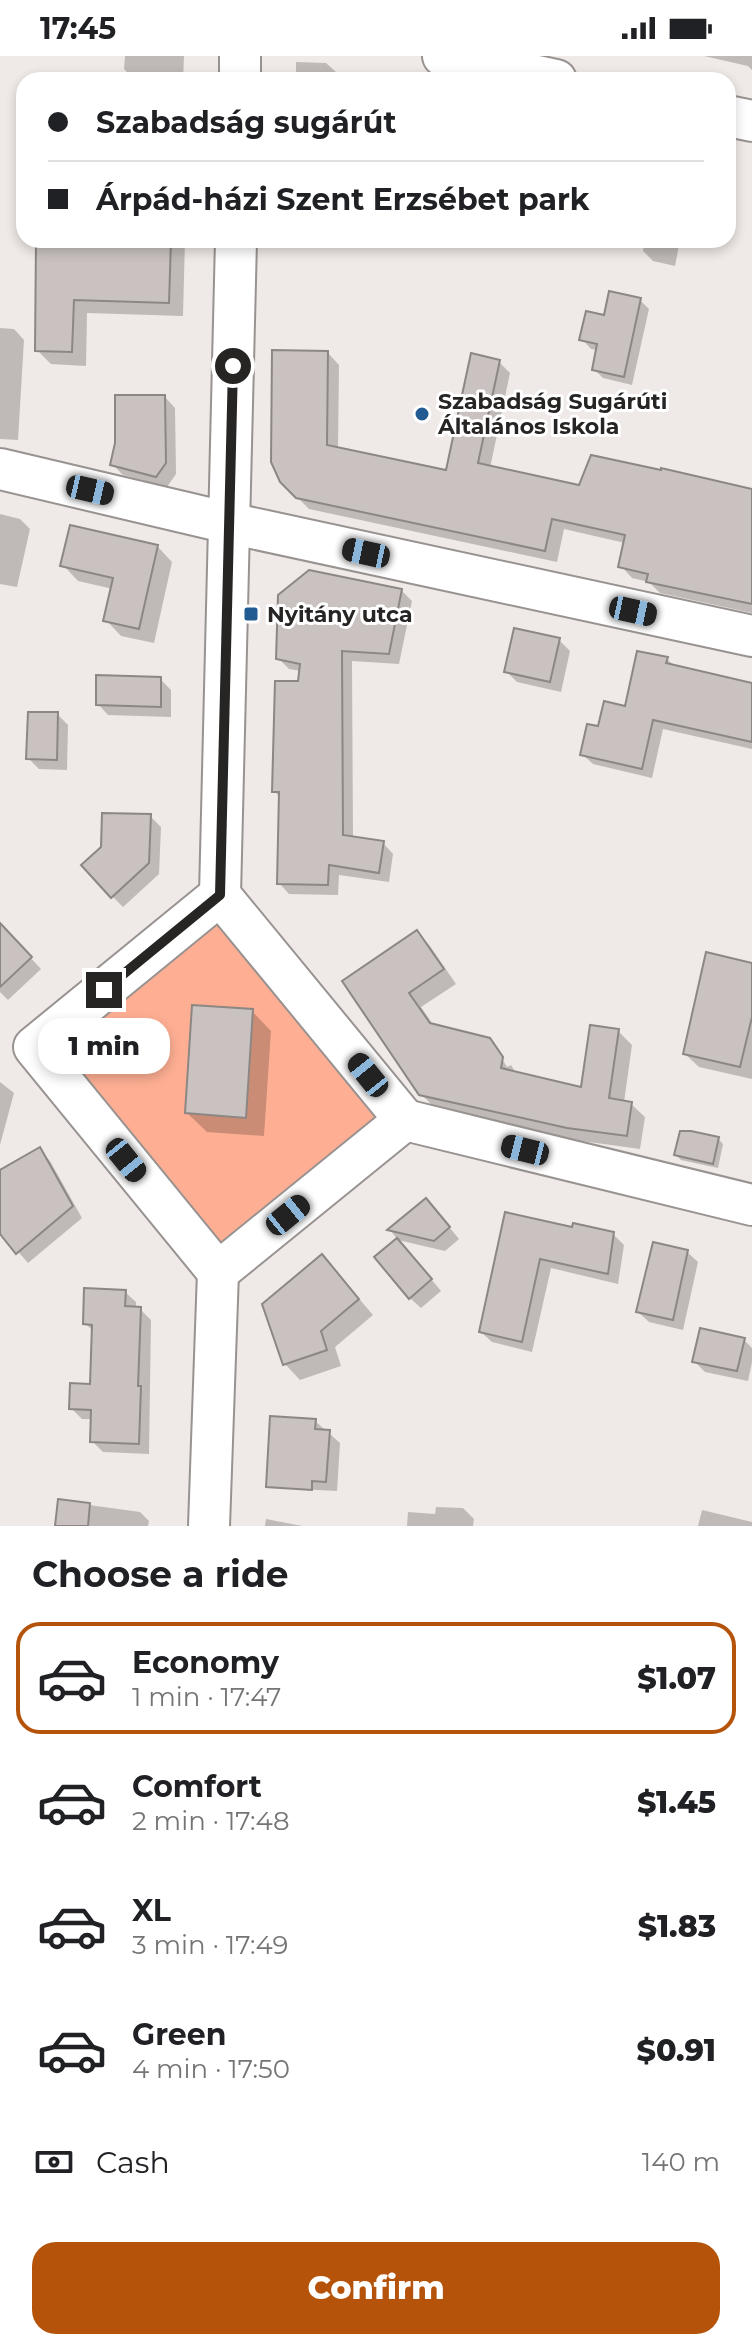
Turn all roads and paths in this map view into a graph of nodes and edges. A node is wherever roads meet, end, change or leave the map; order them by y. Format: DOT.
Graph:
graph roads {
  1 [pos="443,56"];
  2 [pos="518,72"];
  3 [pos="236,248"];
  4 [pos="0,469"];
  5 [pos="229,523"];
  6 [pos="752,636"];
  7 [pos="220,895"];
  8 [pos="17,1044"];
  9 [pos="405,1120"];
  10 [pos="752,1205"];
  11 [pos="218,1272"];
  12 [pos="209,1526"];
  1 -- 2 [label="street"];
  3 -- 5 [label="street"];
  4 -- 5 [label="street"];
  5 -- 6 [label="street"];
  5 -- 7 [label="street"];
  7 -- 8 [label="street"];
  7 -- 9 [label="street"];
  8 -- 11 [label="street"];
  9 -- 10 [label="street"];
  9 -- 11 [label="street"];
  11 -- 12 [label="street"];
}
